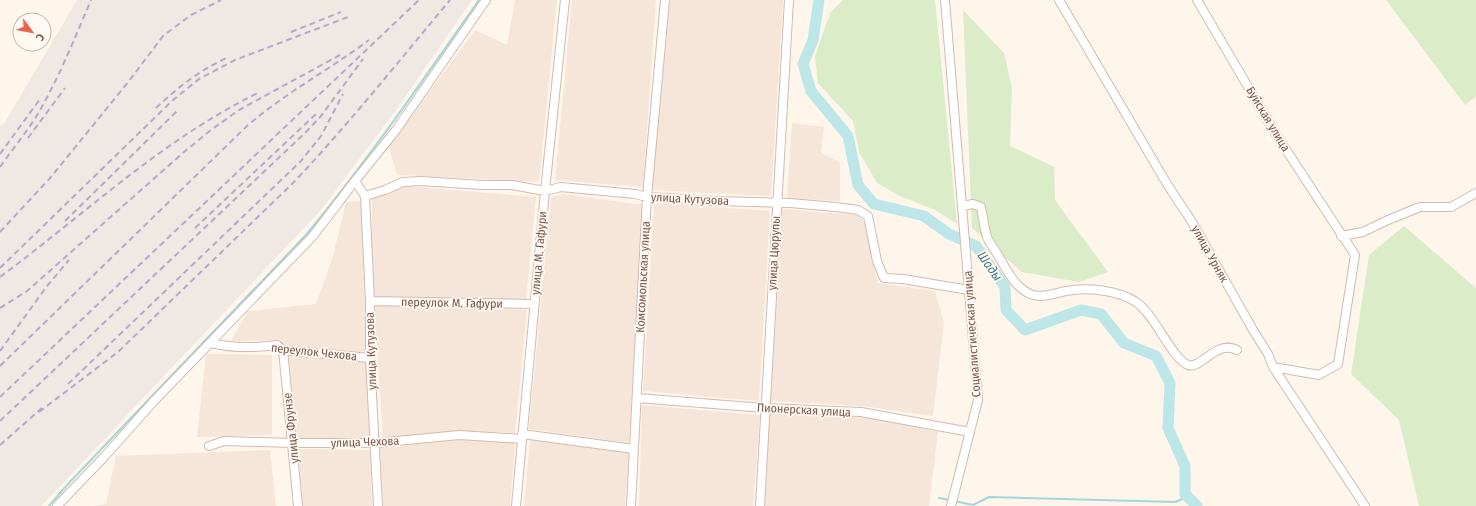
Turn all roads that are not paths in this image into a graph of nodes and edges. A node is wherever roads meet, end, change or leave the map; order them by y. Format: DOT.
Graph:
graph roads {
  1 [pos="486,0"];
  2 [pos="565,0"];
  3 [pos="665,0"];
  4 [pos="789,0"];
  5 [pos="945,0"];
  6 [pos="1059,0"];
  7 [pos="1197,0"];
  8 [pos="355,181"];
  9 [pos="545,190"];
  10 [pos="1476,193"];
  11 [pos="365,196"];
  12 [pos="647,197"];
  13 [pos="777,203"];
  14 [pos="962,206"];
  15 [pos="1341,236"];
  16 [pos="969,290"];
  17 [pos="370,301"];
  18 [pos="534,304"];
  19 [pos="210,343"];
  20 [pos="283,350"];
  21 [pos="1237,350"];
  22 [pos="370,358"];
  23 [pos="1273,367"];
  24 [pos="637,398"];
  25 [pos="765,408"];
  26 [pos="970,432"];
  27 [pos="522,437"];
  28 [pos="293,443"];
  29 [pos="376,443"];
  30 [pos="209,446"];
  31 [pos="634,449"];
  32 [pos="951,505"];
  33 [pos="57,506"];
  34 [pos="298,506"];
  35 [pos="378,506"];
  36 [pos="516,506"];
  37 [pos="631,506"];
  38 [pos="760,506"];
  39 [pos="1365,506"];
  1 -- 8 [label="street"];
  2 -- 9 [label="street, улица М. Гафури"];
  3 -- 12 [label="street, Комсомольская улица"];
  4 -- 13 [label="street, улица Цюрупы"];
  5 -- 14 [label="street, Социалистическая улица"];
  6 -- 23 [label="street, улица Урняк"];
  7 -- 15 [label="street, Буйская улица"];
  8 -- 11 [label="street"];
  8 -- 19 [label="street"];
  9 -- 11 [label="street, улица Кутузова"];
  9 -- 12 [label="street, улица Кутузова"];
  9 -- 18 [label="street, улица М. Гафури"];
  10 -- 15 [label="street"];
  11 -- 17 [label="street, улица Кутузова"];
  12 -- 13 [label="street, улица Кутузова"];
  12 -- 24 [label="street, Комсомольская улица"];
  13 -- 16 [label="street, улица Кутузова"];
  13 -- 25 [label="street, улица Цюрупы"];
  14 -- 16 [label="street, Социалистическая улица"];
  14 -- 21 [label="street"];
  15 -- 23 [label="street, Буйская улица"];
  16 -- 26 [label="street, Социалистическая улица"];
  17 -- 18 [label="street, переулок М. Гафури"];
  17 -- 22 [label="street, улица Кутузова"];
  18 -- 27 [label="street, улица М. Гафури"];
  19 -- 20 [label="street, переулок Чехова"];
  19 -- 33 [label="street"];
  20 -- 22 [label="street, переулок Чехова"];
  20 -- 28 [label="street, улица Фрунзе"];
  22 -- 29 [label="street, улица Кутузова"];
  23 -- 39 [label="street, улица Урняк"];
  24 -- 25 [label="street, Пионерская улица"];
  24 -- 31 [label="street, Комсомольская улица"];
  25 -- 26 [label="street, Пионерская улица"];
  25 -- 38 [label="street, улица Цюрупы"];
  26 -- 32 [label="street, Социалистическая улица"];
  27 -- 29 [label="street, улица Чехова"];
  27 -- 31 [label="street, улица Чехова"];
  27 -- 36 [label="street, улица М. Гафури"];
  28 -- 29 [label="street, улица Чехова"];
  28 -- 30 [label="street, улица Чехова"];
  28 -- 34 [label="street, улица Фрунзе"];
  29 -- 35 [label="street, улица Кутузова"];
  31 -- 37 [label="street, Комсомольская улица"];
}
